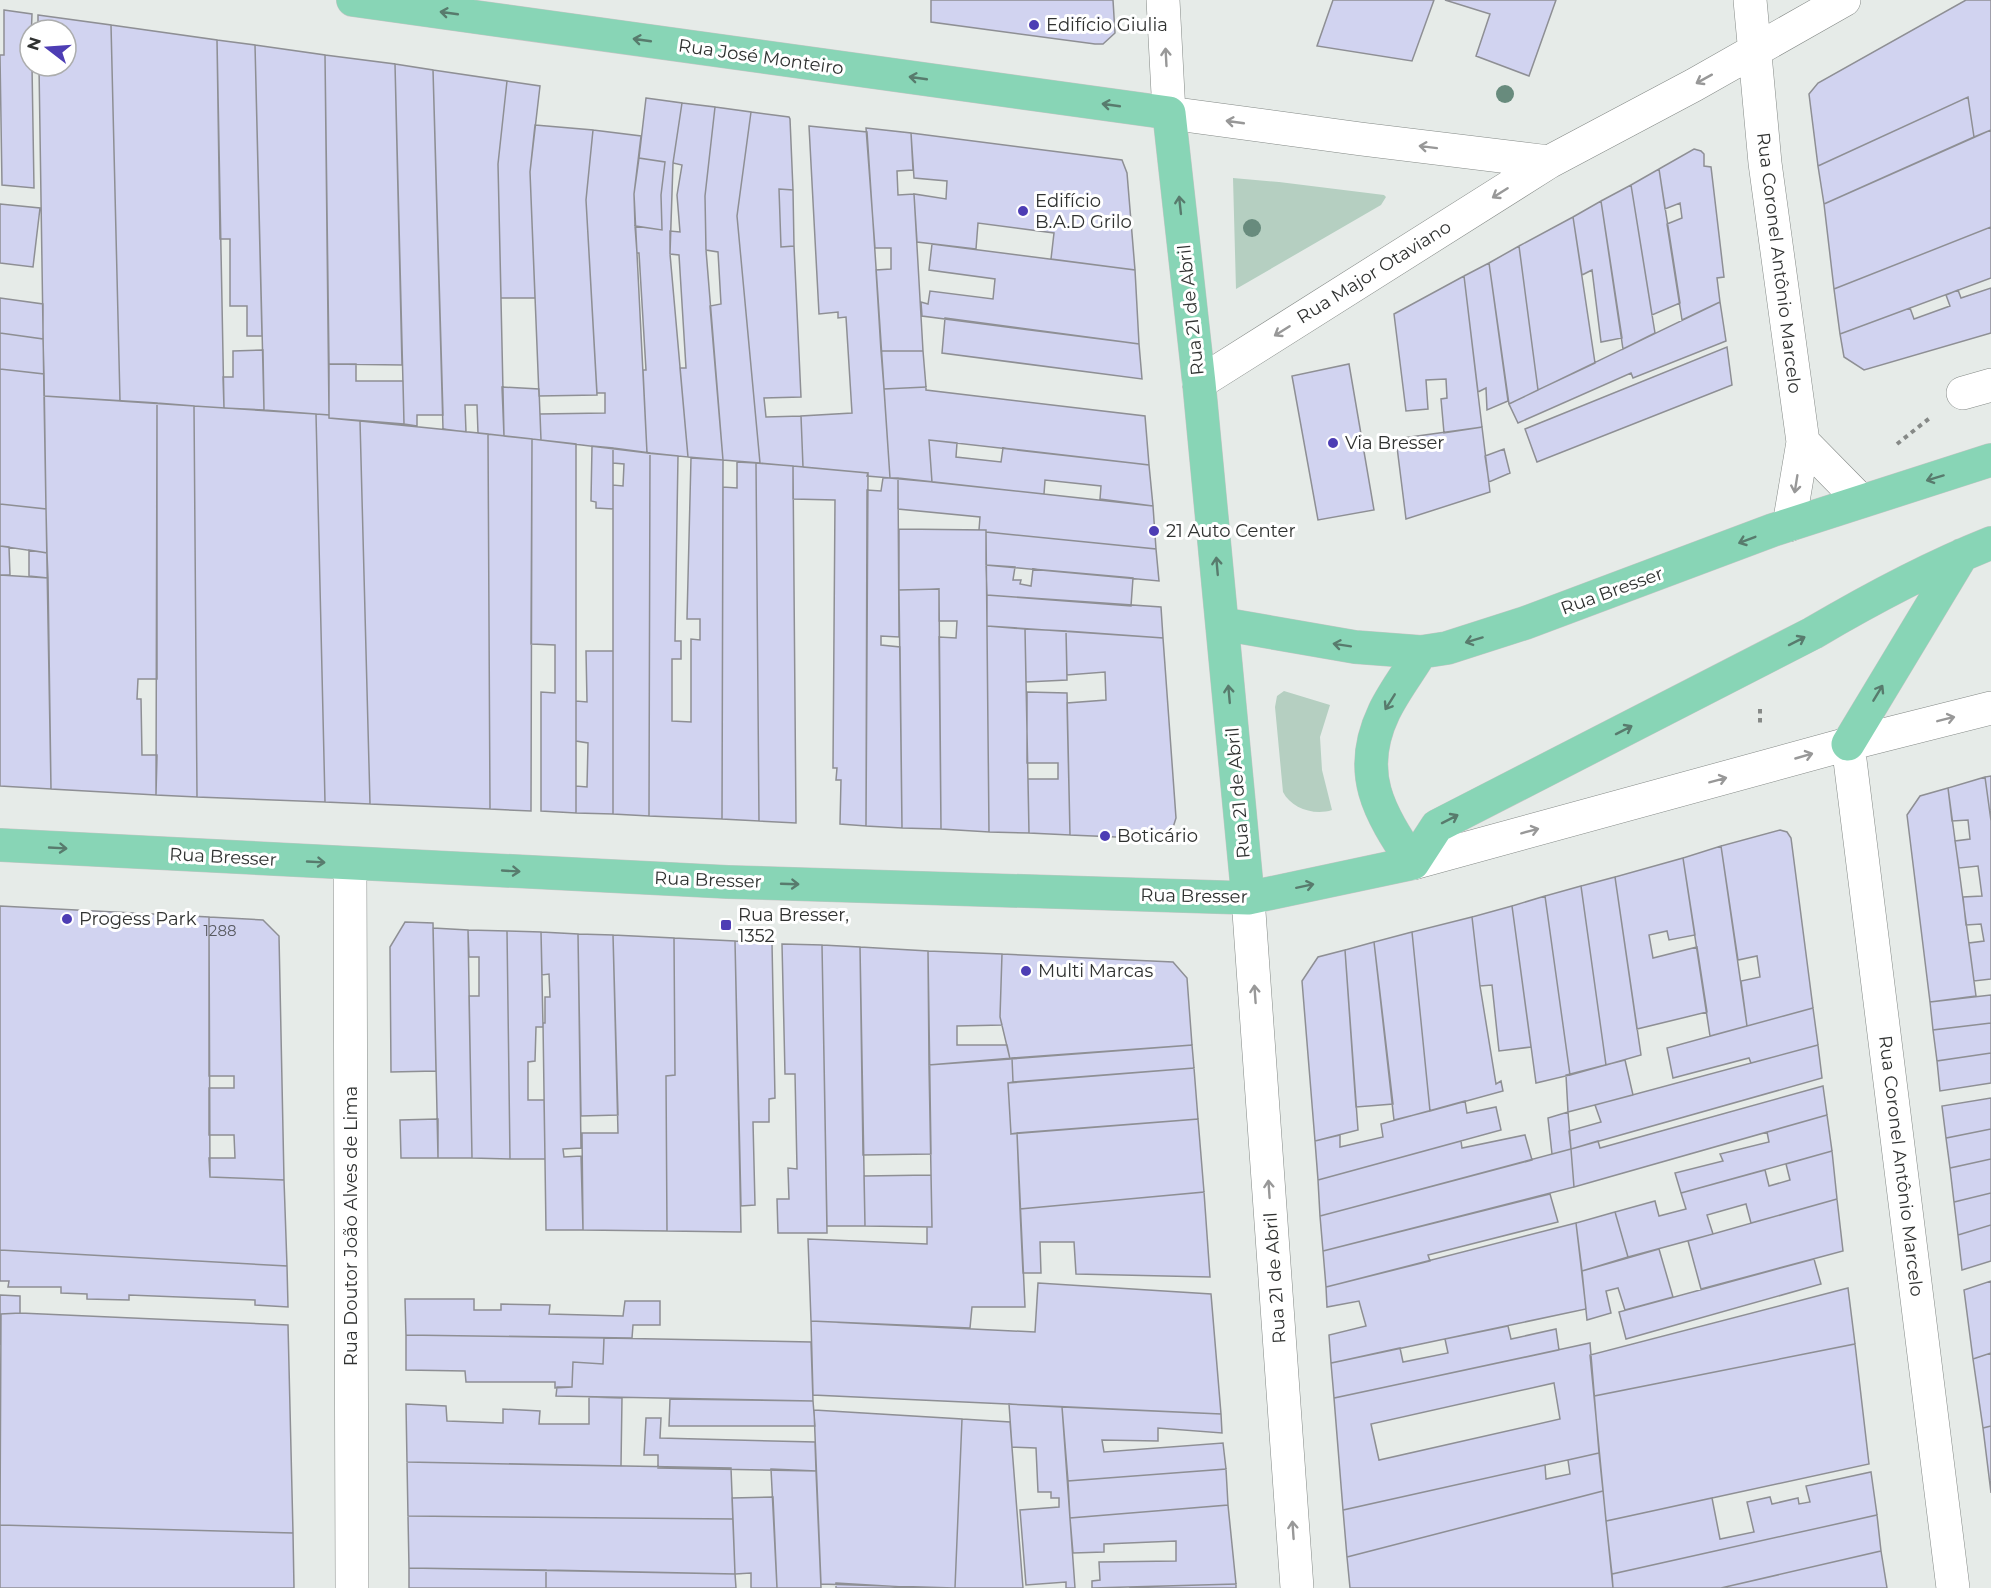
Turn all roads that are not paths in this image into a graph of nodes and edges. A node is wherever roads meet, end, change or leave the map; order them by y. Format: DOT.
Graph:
graph roads {
  1 [pos="353,0"];
  2 [pos="1163,0"];
  3 [pos="1750,0"];
  4 [pos="1844,0"];
  5 [pos="410,4"];
  6 [pos="1755,51"];
  7 [pos="1169,113"];
  8 [pos="1549,162"];
  9 [pos="1199,383"];
  10 [pos="1803,442"];
  11 [pos="1991,460"];
  12 [pos="1853,493"];
  13 [pos="1789,525"];
  14 [pos="1976,549"];
  15 [pos="1222,624"];
  16 [pos="1421,652"];
  17 [pos="1991,708"];
  18 [pos="1848,744"];
  19 [pos="0,845"];
  20 [pos="1413,863"];
  21 [pos="350,864"];
  22 [pos="1248,898"];
  23 [pos="352,1588"];
  24 [pos="1297,1588"];
  25 [pos="1953,1588"];
  1 -- 5 [label="main road, Rua José Monteiro"];
  7 -- 2 [label="street, Rua 21 de Abril, one-way"];
  3 -- 6 [label="street, Rua Coronel Antônio Marcelo"];
  4 -- 6 [label="street, Rua Major Otaviano"];
  7 -- 5 [label="main road, Rua José Monteiro, one-way"];
  6 -- 8 [label="street, Rua Major Otaviano, one-way"];
  6 -- 10 [label="street, Rua Coronel Antônio Marcelo"];
  8 -- 7 [label="street, one-way"];
  9 -- 7 [label="main road, Rua 21 de Abril, one-way"];
  8 -- 9 [label="street, Rua Major Otaviano, one-way"];
  15 -- 9 [label="main road, Rua 21 de Abril, one-way"];
  10 -- 12 [label="street"];
  10 -- 13 [label="street, Rua Coronel Antônio Marcelo, one-way"];
  11 -- 12 [label="main road, Rua Bresser, one-way"];
  12 -- 13 [label="main road, Rua Bresser"];
  13 -- 16 [label="main road, Rua Bresser, one-way"];
  18 -- 14 [label="main road, one-way"];
  20 -- 14 [label="main road, one-way"];
  16 -- 15 [label="main road, Rua Bresser, one-way"];
  22 -- 15 [label="main road, Rua 21 de Abril, one-way"];
  16 -- 20 [label="main road, one-way"];
  18 -- 17 [label="street, Rua Bresser, one-way"];
  20 -- 18 [label="street, Rua Bresser, one-way"];
  18 -- 25 [label="street, Rua Coronel Antônio Marcelo"];
  19 -- 21 [label="main road, Rua Bresser, one-way"];
  22 -- 20 [label="main road, Rua Bresser, one-way"];
  21 -- 22 [label="main road, Rua Bresser, one-way"];
  21 -- 23 [label="street, Rua Doutor João Alves de Lima"];
  24 -- 22 [label="street, Rua 21 de Abril, one-way"];
}
